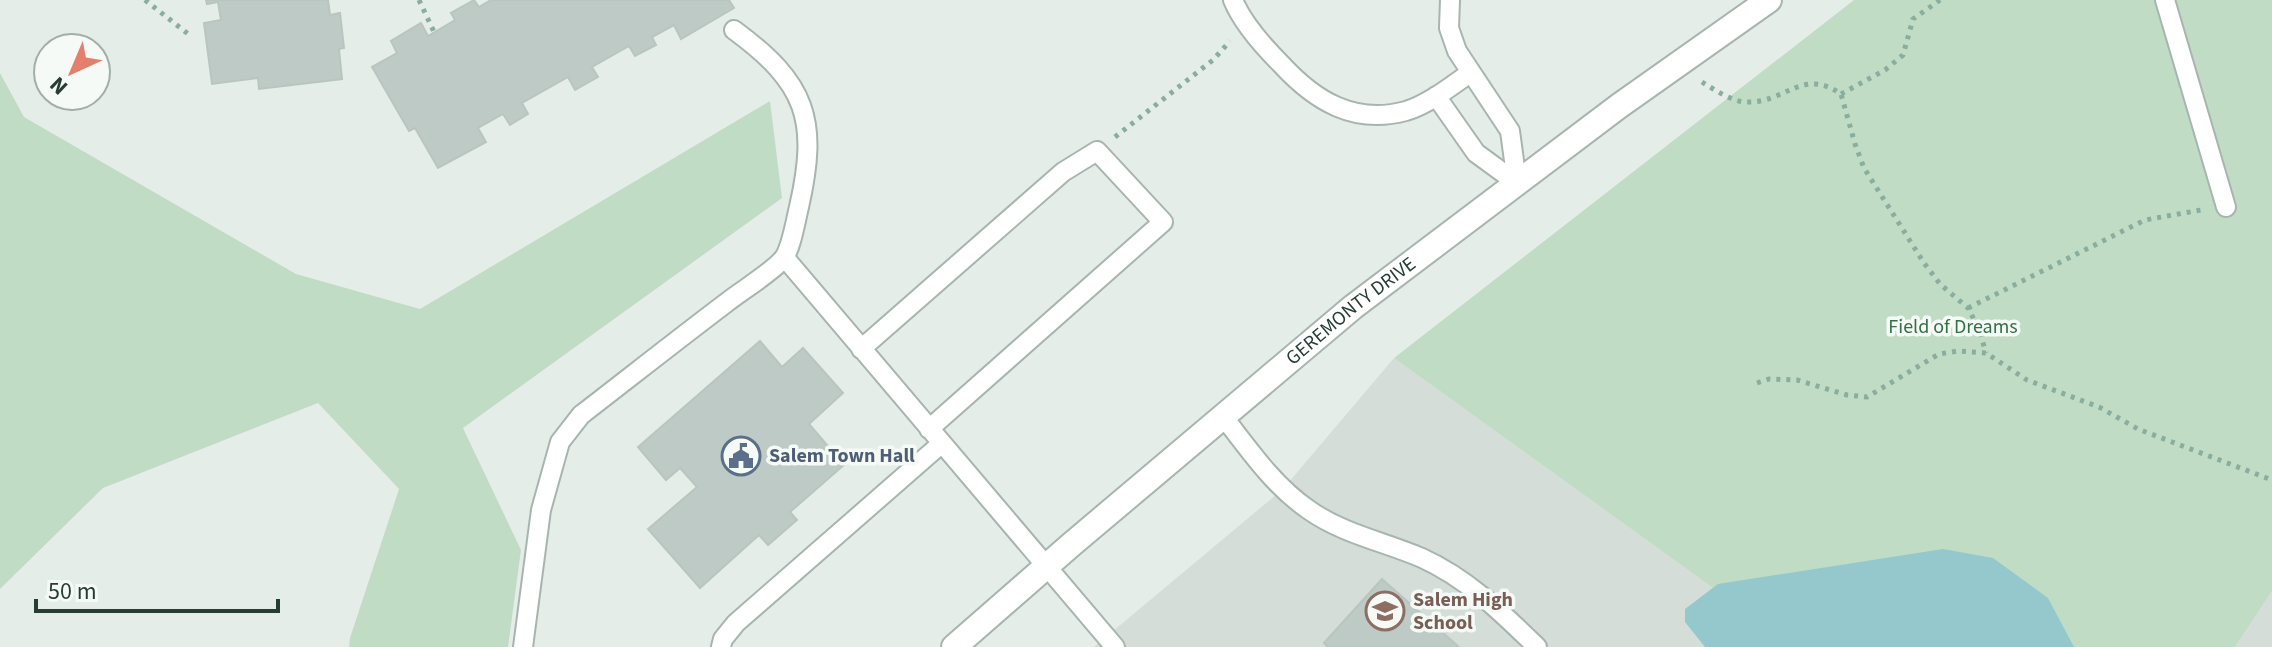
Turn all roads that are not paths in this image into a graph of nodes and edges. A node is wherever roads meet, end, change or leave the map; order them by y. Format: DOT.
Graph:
graph roads {
  1 [pos="1233,0"];
  2 [pos="1450,0"];
  3 [pos="1769,0"];
  4 [pos="2165,0"];
  5 [pos="734,30"];
  6 [pos="1470,73"];
  7 [pos="1436,96"];
  8 [pos="1517,183"];
  9 [pos="2226,207"];
  10 [pos="785,258"];
  11 [pos="861,349"];
  12 [pos="1223,416"];
  13 [pos="935,436"];
  14 [pos="1046,566"];
  15 [pos="523,647"];
  16 [pos="721,647"];
  17 [pos="954,647"];
  18 [pos="1115,647"];
  19 [pos="1537,647"];
  1 -- 7 [label="lane"];
  2 -- 6 [label="lane"];
  3 -- 8 [label="street, GEREMONTY DRIVE"];
  4 -- 9 [label="lane"];
  5 -- 10 [label="lane"];
  6 -- 7 [label="lane"];
  6 -- 8 [label="lane"];
  7 -- 8 [label="lane"];
  8 -- 12 [label="street, GEREMONTY DRIVE"];
  10 -- 11 [label="lane"];
  10 -- 15 [label="lane"];
  11 -- 13 [label="lane"];
  11 -- 13 [label="lane"];
  12 -- 14 [label="street, GEREMONTY DRIVE"];
  12 -- 19 [label="lane"];
  13 -- 14 [label="lane"];
  13 -- 16 [label="lane"];
  14 -- 17 [label="street, GEREMONTY DRIVE"];
  14 -- 18 [label="lane"];
}
